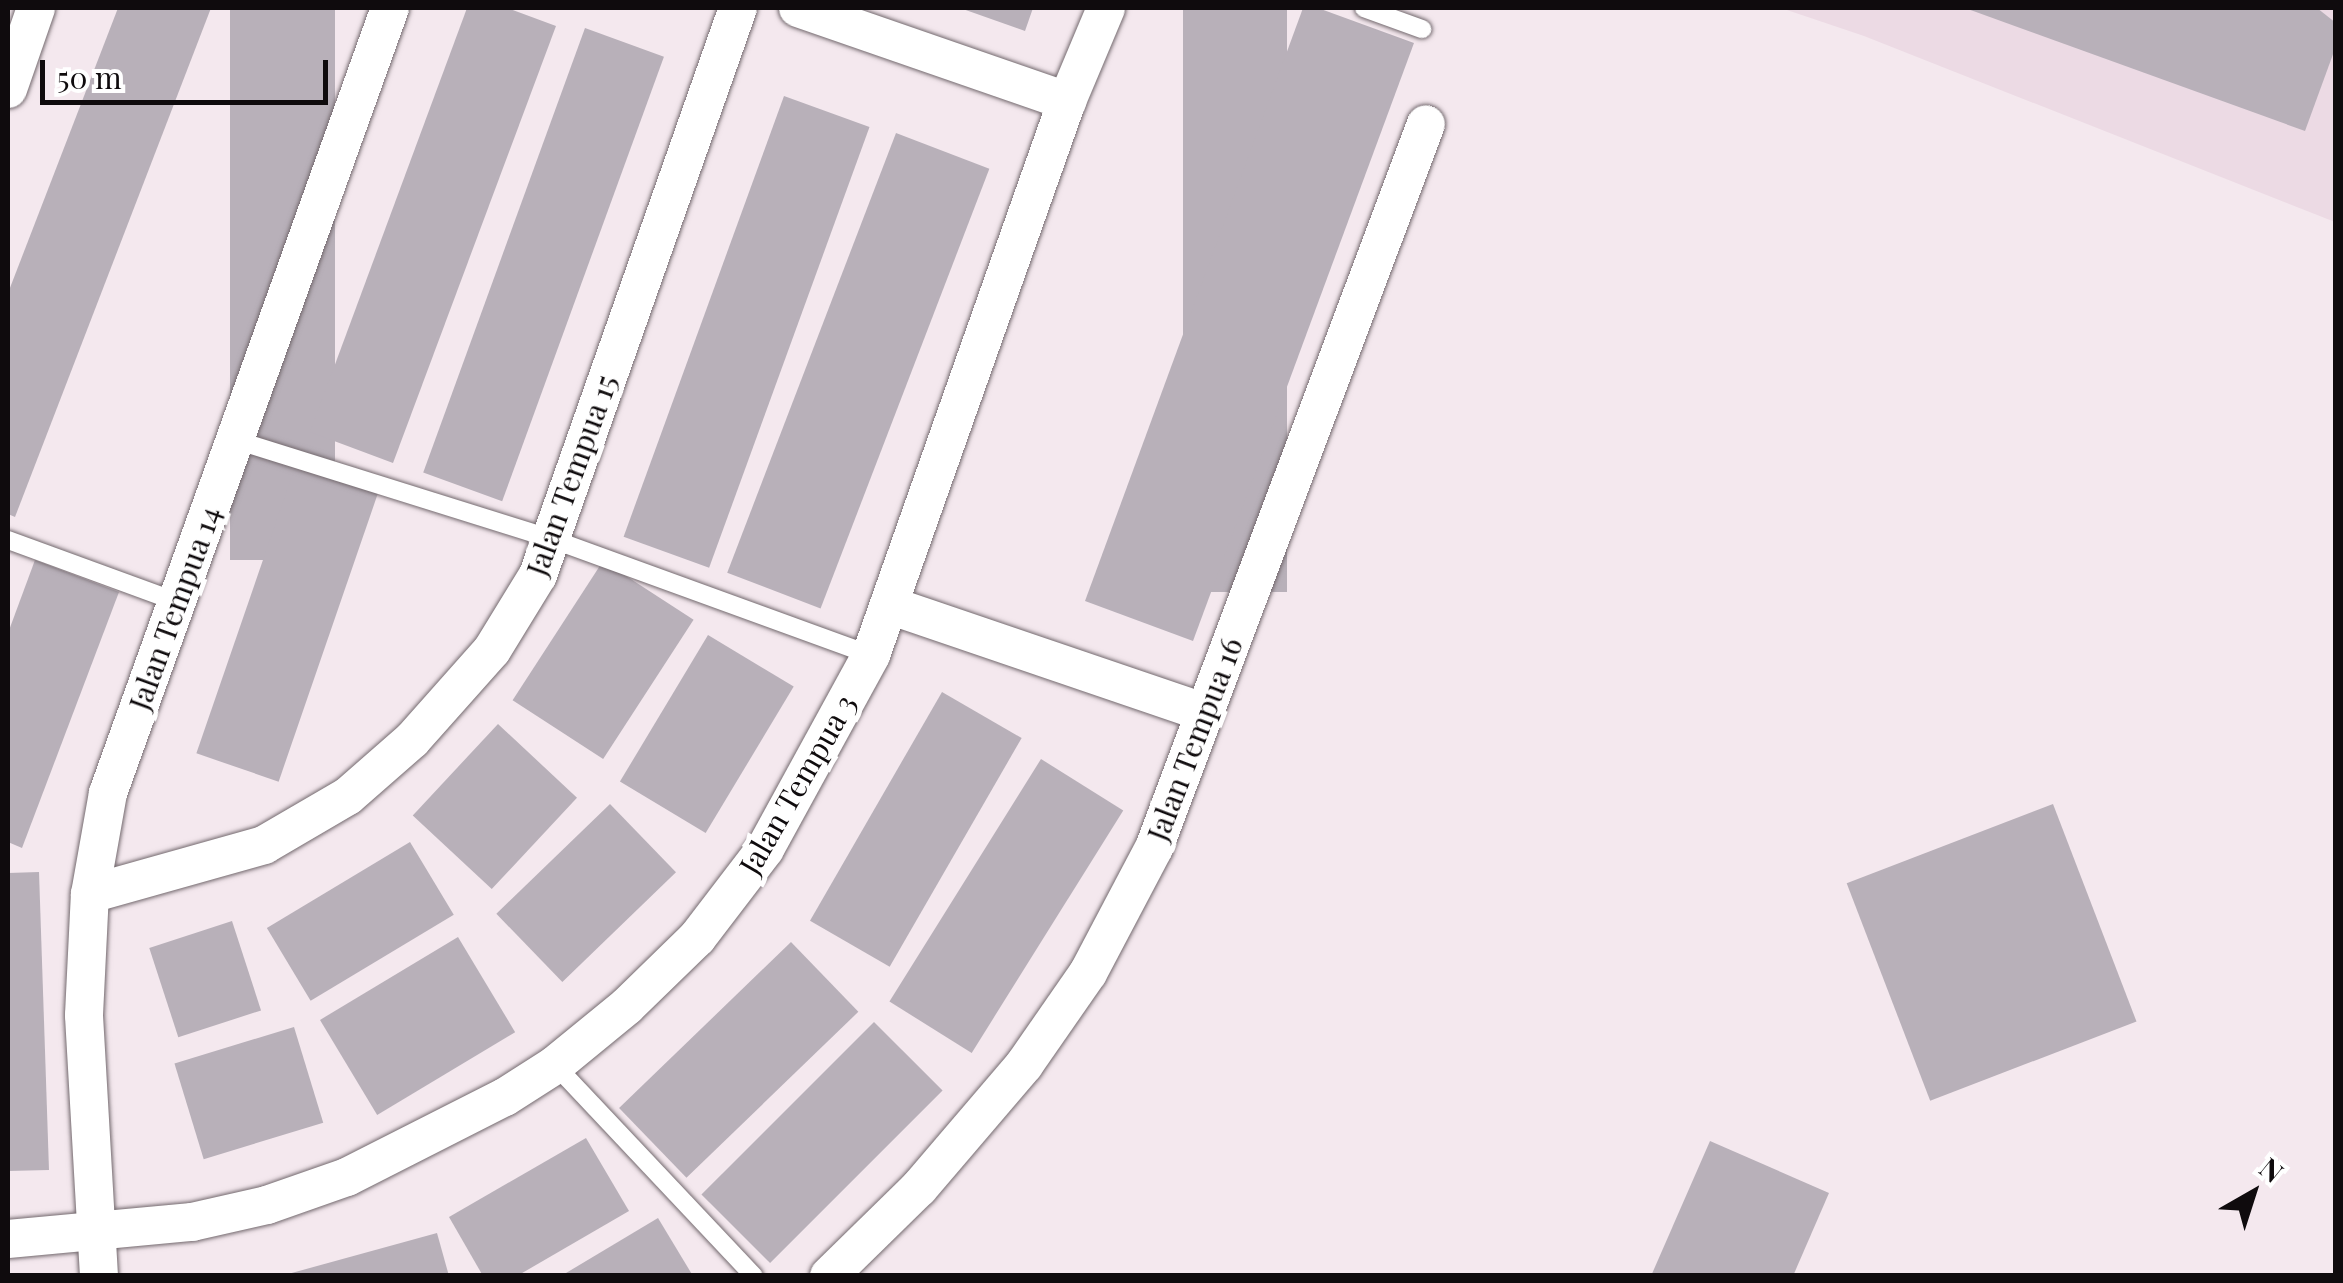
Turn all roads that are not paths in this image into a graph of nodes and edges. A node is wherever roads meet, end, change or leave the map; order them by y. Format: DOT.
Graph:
graph roads {
  1 [pos="36,8"];
  2 [pos="390,8"];
  3 [pos="738,8"];
  4 [pos="798,8"];
  5 [pos="1106,8"];
  6 [pos="1364,8"];
  7 [pos="1422,29"];
  8 [pos="8,89"];
  9 [pos="1067,102"];
  10 [pos="1426,124"];
  11 [pos="236,440"];
  12 [pos="552,539"];
  13 [pos="8,540"];
  14 [pos="175,601"];
  15 [pos="889,605"];
  16 [pos="871,654"];
  17 [pos="1204,712"];
  18 [pos="90,894"];
  19 [pos="555,1065"];
  20 [pos="97,1232"];
  21 [pos="8,1239"];
  22 [pos="99,1276"];
  23 [pos="754,1276"];
  24 [pos="829,1276"];
  1 -- 8 [label="street"];
  2 -- 11 [label="street, Jalan Tempua 14"];
  3 -- 12 [label="street, Jalan Tempua 15"];
  4 -- 9 [label="street"];
  5 -- 9 [label="street, Jalan Tempua 3"];
  6 -- 7 [label="lane"];
  9 -- 15 [label="street, Jalan Tempua 3"];
  10 -- 17 [label="street, Jalan Tempua 16"];
  11 -- 12 [label="lane"];
  11 -- 14 [label="street, Jalan Tempua 14"];
  12 -- 16 [label="lane"];
  12 -- 18 [label="street, Jalan Tempua 15"];
  13 -- 14 [label="lane"];
  14 -- 18 [label="street, Jalan Tempua 14"];
  15 -- 16 [label="street, Jalan Tempua 3"];
  15 -- 17 [label="street"];
  16 -- 19 [label="street, Jalan Tempua 3"];
  17 -- 24 [label="street, Jalan Tempua 16"];
  18 -- 20 [label="street, Jalan Tempua 14"];
  19 -- 20 [label="street, Jalan Tempua 3"];
  19 -- 23 [label="lane"];
  20 -- 21 [label="street, Jalan Tempua 3"];
  20 -- 22 [label="street"];
}
